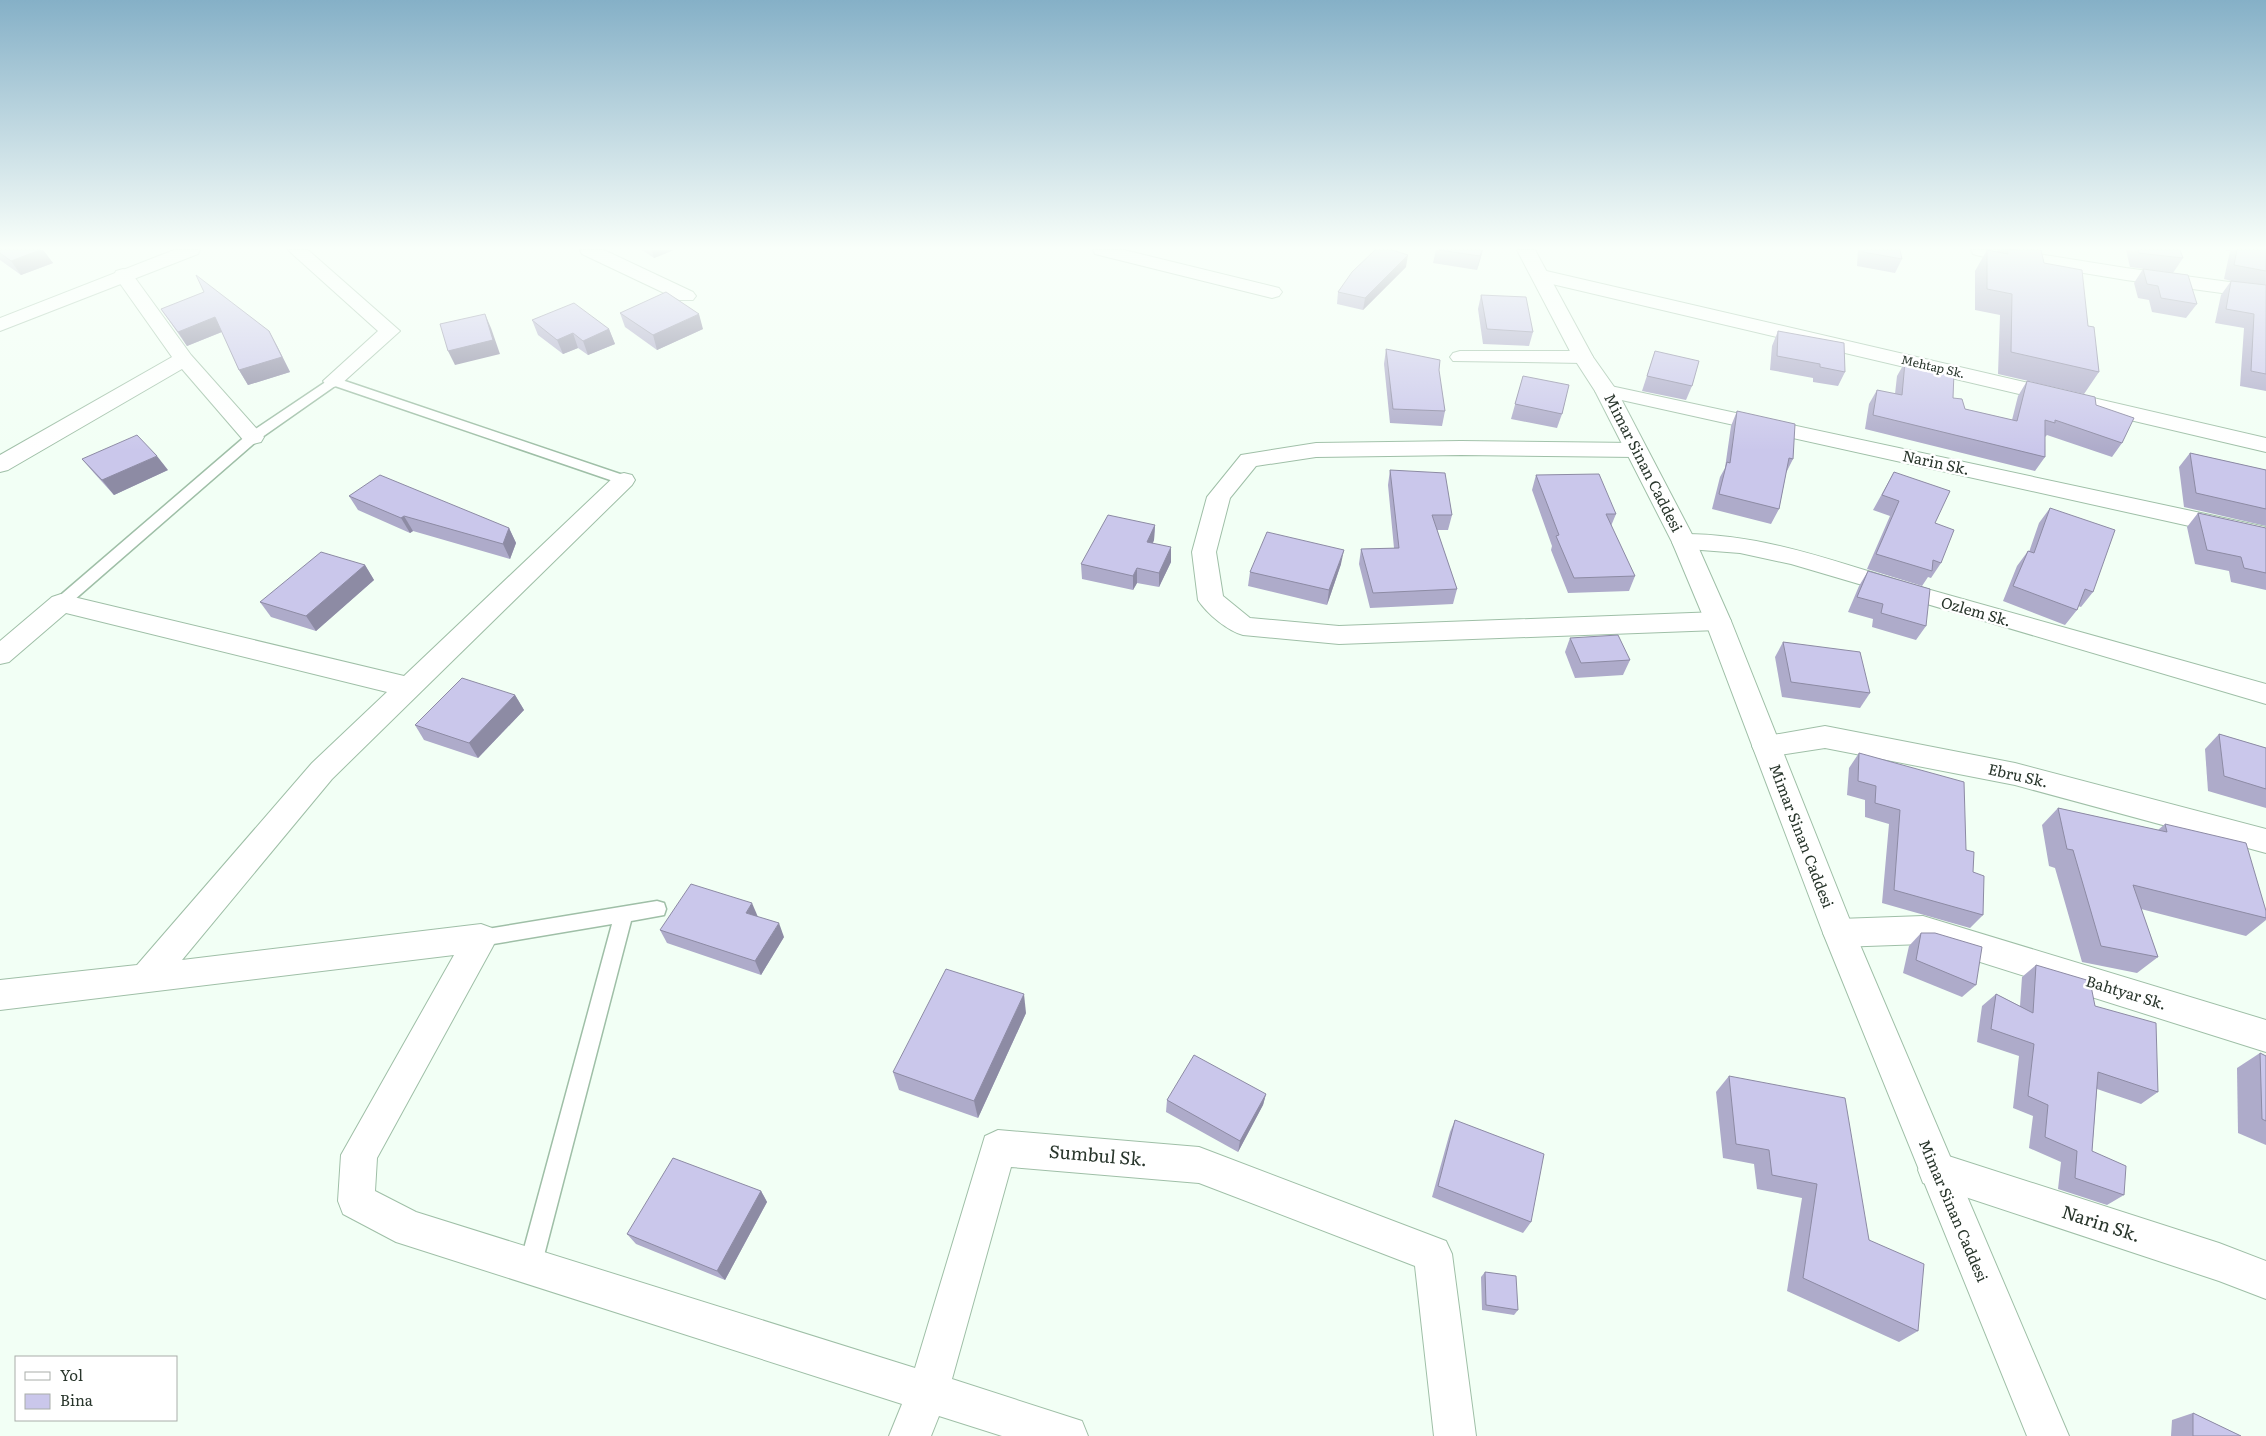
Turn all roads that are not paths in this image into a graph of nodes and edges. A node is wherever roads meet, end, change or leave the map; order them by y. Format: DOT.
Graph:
graph roads {
  1 [pos="20,317"];
  2 [pos="154,317"];
  3 [pos="374,317"];
  4 [pos="1563,317"];
  5 [pos="1718,317"];
  6 [pos="0,325"];
  7 [pos="1460,357"];
  8 [pos="1583,357"];
  9 [pos="184,358"];
  10 [pos="333,381"];
  11 [pos="1606,391"];
  12 [pos="253,437"];
  13 [pos="2266,445"];
  14 [pos="1636,450"];
  15 [pos="0,465"];
  16 [pos="624,480"];
  17 [pos="2266,536"];
  18 [pos="1684,542"];
  19 [pos="61,603"];
  20 [pos="1718,621"];
  21 [pos="0,655"];
  22 [pos="409,687"];
  23 [pos="2266,694"];
  24 [pos="1766,746"];
  25 [pos="2266,841"];
  26 [pos="657,909"];
  27 [pos="624,914"];
  28 [pos="1839,932"];
  29 [pos="481,938"];
  30 [pos="146,979"];
  31 [pos="0,995"];
  32 [pos="2266,1036"];
  33 [pos="1936,1170"];
  34 [pos="530,1267"];
  35 [pos="2266,1280"];
  36 [pos="928,1391"];
  37 [pos="910,1436"];
  38 [pos="1067,1436"];
  39 [pos="1455,1436"];
  40 [pos="2048,1436"];
  1 -- 6 [label="street"];
  2 -- 9 [label="street"];
  3 -- 10 [label="street"];
  4 -- 8 [label="street, Mimar Sinan Caddesi"];
  5 -- 13 [label="street, Mehtap Sk."];
  7 -- 8 [label="street"];
  8 -- 11 [label="street, Mimar Sinan Caddesi"];
  9 -- 12 [label="street"];
  9 -- 15 [label="street"];
  10 -- 12 [label="lane"];
  10 -- 16 [label="lane"];
  11 -- 14 [label="street, Mimar Sinan Caddesi"];
  11 -- 17 [label="street, Narin Sk."];
  12 -- 19 [label="lane"];
  14 -- 18 [label="street, Mimar Sinan Caddesi"];
  14 -- 20 [label="street"];
  16 -- 22 [label="street"];
  18 -- 20 [label="street, Mimar Sinan Caddesi"];
  18 -- 23 [label="street, Ozlem Sk."];
  19 -- 21 [label="street"];
  19 -- 22 [label="street"];
  20 -- 24 [label="street, Mimar Sinan Caddesi"];
  22 -- 30 [label="street"];
  24 -- 25 [label="street, Ebru Sk."];
  24 -- 28 [label="street, Mimar Sinan Caddesi"];
  26 -- 27 [label="lane"];
  27 -- 29 [label="lane"];
  27 -- 34 [label="lane"];
  28 -- 32 [label="street, Bahtyar Sk."];
  28 -- 33 [label="street, Mimar Sinan Caddesi"];
  29 -- 30 [label="street"];
  29 -- 34 [label="street"];
  30 -- 31 [label="street"];
  33 -- 35 [label="street, Narin Sk."];
  33 -- 40 [label="street, Mimar Sinan Caddesi"];
  34 -- 36 [label="street"];
  36 -- 37 [label="street"];
  36 -- 38 [label="street"];
  36 -- 39 [label="street, Sumbul Sk."];
}
